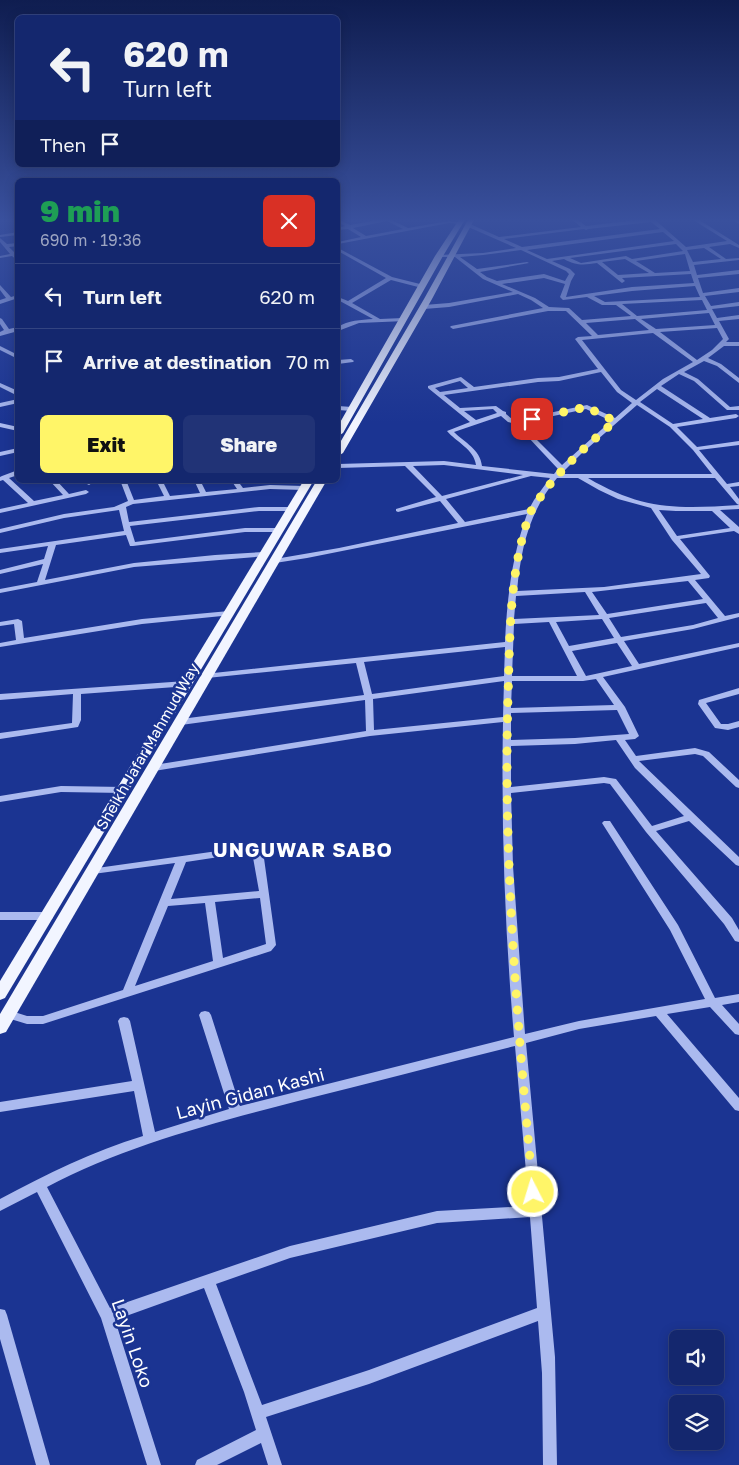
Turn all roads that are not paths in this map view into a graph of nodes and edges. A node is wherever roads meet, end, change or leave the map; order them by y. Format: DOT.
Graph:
graph roads {
  1 [pos="376,286"];
  2 [pos="422,286"];
  3 [pos="436,286"];
  4 [pos="504,286"];
  5 [pos="566,286"];
  6 [pos="628,286"];
  7 [pos="643,286"];
  8 [pos="698,286"];
  9 [pos="0,287"];
  10 [pos="632,289"];
  11 [pos="739,290"];
  12 [pos="518,293"];
  13 [pos="589,296"];
  14 [pos="702,296"];
  15 [pos="15,297"];
  16 [pos="10,298"];
  17 [pos="340,299"];
  18 [pos="0,302"];
  19 [pos="348,303"];
  20 [pos="618,303"];
  21 [pos="739,304"];
  22 [pos="424,307"];
  23 [pos="548,309"];
  24 [pos="709,309"];
  25 [pos="634,316"];
  26 [pos="739,317"];
  27 [pos="0,320"];
  28 [pos="379,320"];
  29 [pos="403,320"];
  30 [pos="582,322"];
  31 [pos="717,323"];
  32 [pos="340,327"];
  33 [pos="452,328"];
  34 [pos="15,330"];
  35 [pos="7,331"];
  36 [pos="653,331"];
  37 [pos="0,334"];
  38 [pos="597,337"];
  39 [pos="727,344"];
  40 [pos="739,344"];
  41 [pos="0,348"];
  42 [pos="739,351"];
  43 [pos="15,355"];
  44 [pos="700,360"];
  45 [pos="351,361"];
  46 [pos="340,362"];
  47 [pos="601,370"];
  48 [pos="679,372"];
  49 [pos="739,381"];
  50 [pos="658,386"];
  51 [pos="2,388"];
  52 [pos="472,389"];
  53 [pos="15,393"];
  54 [pos="440,394"];
  55 [pos="15,402"];
  56 [pos="637,402"];
  57 [pos="0,405"];
  58 [pos="340,408"];
  59 [pos="739,408"];
  60 [pos="352,410"];
  61 [pos="459,410"];
  62 [pos="729,410"];
  63 [pos="504,414"];
  64 [pos="738,417"];
  65 [pos="615,421"];
  66 [pos="710,421"];
  67 [pos="474,422"];
  68 [pos="0,425"];
  69 [pos="672,426"];
  70 [pos="15,428"];
  71 [pos="340,430"];
  72 [pos="531,438"];
  73 [pos="739,443"];
  74 [pos="340,450"];
  75 [pos="695,450"];
  76 [pos="15,451"];
  77 [pos="0,454"];
  78 [pos="406,463"];
  79 [pos="340,466"];
  80 [pos="479,466"];
  81 [pos="15,473"];
  82 [pos="559,473"];
  83 [pos="533,475"];
  84 [pos="717,476"];
  85 [pos="581,477"];
  86 [pos="2,478"];
  87 [pos="55,483"];
  88 [pos="124,483"];
  89 [pos="160,483"];
  90 [pos="198,483"];
  91 [pos="236,483"];
  92 [pos="320,483"];
  93 [pos="269,484"];
  94 [pos="306,484"];
  95 [pos="739,484"];
  96 [pos="725,486"];
  97 [pos="241,490"];
  98 [pos="86,492"];
  99 [pos="204,494"];
  100 [pos="68,496"];
  101 [pos="168,498"];
  102 [pos="442,499"];
  103 [pos="132,502"];
  104 [pos="739,503"];
  105 [pos="33,504"];
  106 [pos="122,507"];
  107 [pos="739,507"];
  108 [pos="292,508"];
  109 [pos="654,508"];
  110 [pos="714,509"];
  111 [pos="398,510"];
  112 [pos="0,511"];
  113 [pos="531,511"];
  114 [pos="462,523"];
  115 [pos="126,524"];
  116 [pos="279,530"];
  117 [pos="737,530"];
  118 [pos="0,531"];
  119 [pos="128,533"];
  120 [pos="675,538"];
  121 [pos="53,543"];
  122 [pos="0,551"];
  123 [pos="269,558"];
  124 [pos="47,561"];
  125 [pos="0,572"];
  126 [pos="691,579"];
  127 [pos="40,584"];
  128 [pos="0,591"];
  129 [pos="588,591"];
  130 [pos="512,594"];
  131 [pos="708,600"];
  132 [pos="229,613"];
  133 [pos="739,616"];
  134 [pos="604,617"];
  135 [pos="723,620"];
  136 [pos="552,621"];
  137 [pos="511,622"];
  138 [pos="0,624"];
  139 [pos="620,640"];
  140 [pos="20,642"];
  141 [pos="510,644"];
  142 [pos="739,645"];
  143 [pos="0,646"];
  144 [pos="567,648"];
  145 [pos="360,661"];
  146 [pos="637,668"];
  147 [pos="207,676"];
  148 [pos="598,676"];
  149 [pos="508,678"];
  150 [pos="583,679"];
  151 [pos="186,684"];
  152 [pos="77,691"];
  153 [pos="739,691"];
  154 [pos="0,697"];
  155 [pos="369,698"];
  156 [pos="620,708"];
  157 [pos="507,715"];
  158 [pos="181,722"];
  159 [pos="739,724"];
  160 [pos="370,733"];
  161 [pos="0,736"];
  162 [pos="619,738"];
  163 [pos="506,742"];
  164 [pos="632,759"];
  165 [pos="154,768"];
  166 [pos="739,785"];
  167 [pos="124,790"];
  168 [pos="507,790"];
  169 [pos="0,799"];
  170 [pos="690,817"];
  171 [pos="607,823"];
  172 [pos="649,830"];
  173 [pos="182,859"];
  174 [pos="738,862"];
  175 [pos="93,871"];
  176 [pos="264,894"];
  177 [pos="209,899"];
  178 [pos="164,903"];
  179 [pos="0,916"];
  180 [pos="48,916"];
  181 [pos="739,938"];
  182 [pos="219,964"];
  183 [pos="128,993"];
  184 [pos="0,994"];
  185 [pos="739,998"];
  186 [pos="712,1002"];
  187 [pos="658,1011"];
  188 [pos="8,1014"];
  189 [pos="205,1015"];
  190 [pos="124,1021"];
  191 [pos="0,1028"];
  192 [pos="739,1031"];
  193 [pos="519,1041"];
  194 [pos="138,1085"];
  195 [pos="739,1106"];
  196 [pos="0,1107"];
  197 [pos="236,1112"];
  198 [pos="150,1138"];
  199 [pos="39,1184"];
  200 [pos="0,1204"];
  201 [pos="535,1211"];
  202 [pos="208,1281"];
  203 [pos="544,1312"];
  204 [pos="0,1315"];
  205 [pos="107,1316"];
  206 [pos="258,1413"];
  207 [pos="264,1434"];
  208 [pos="43,1465"];
  209 [pos="154,1465"];
  210 [pos="202,1465"];
  211 [pos="275,1465"];
  212 [pos="550,1465"];
  1 -- 19 [label="street"];
  2 -- 29 [label="main road"];
  3 -- 22 [label="main road"];
  4 -- 12 [label="street"];
  5 -- 13 [label="street"];
  6 -- 10 [label="street"];
  7 -- 10 [label="street"];
  8 -- 14 [label="street"];
  9 -- 16 [label="street"];
  10 -- 13 [label="street"];
  11 -- 14 [label="street"];
  12 -- 22 [label="street"];
  12 -- 23 [label="street"];
  13 -- 20 [label="street"];
  14 -- 20 [label="street"];
  14 -- 24 [label="street"];
  15 -- 16 [label="street"];
  16 -- 18 [label="street"];
  17 -- 19 [label="street"];
  19 -- 28 [label="street"];
  20 -- 25 [label="street"];
  21 -- 24 [label="street"];
  22 -- 74 [label="main road"];
  23 -- 30 [label="street"];
  23 -- 33 [label="street"];
  24 -- 25 [label="street"];
  24 -- 31 [label="street"];
  25 -- 30 [label="street"];
  25 -- 36 [label="street"];
  26 -- 31 [label="street"];
  27 -- 35 [label="street"];
  28 -- 29 [label="street"];
  28 -- 32 [label="street"];
  29 -- 60 [label="main road"];
  30 -- 38 [label="street"];
  31 -- 36 [label="street"];
  31 -- 39 [label="street"];
  34 -- 35 [label="street"];
  35 -- 37 [label="street"];
  36 -- 38 [label="street"];
  36 -- 44 [label="street"];
  38 -- 47 [label="street"];
  39 -- 40 [label="street"];
  39 -- 42 [label="street"];
  39 -- 44 [label="street"];
  41 -- 43 [label="street"];
  44 -- 48 [label="street"];
  44 -- 49 [label="street"];
  45 -- 46 [label="street"];
  47 -- 52 [label="street"];
  47 -- 56 [label="street"];
  48 -- 50 [label="street"];
  48 -- 62 [label="street"];
  50 -- 56 [label="street"];
  50 -- 66 [label="street"];
  51 -- 53 [label="street"];
  52 -- 54 [label="street"];
  52 -- 54 [label="street"];
  54 -- 61 [label="street"];
  55 -- 57 [label="street"];
  56 -- 65 [label="street"];
  56 -- 69 [label="street"];
  58 -- 60 [label="street"];
  59 -- 62 [label="street"];
  60 -- 71 [label="main road"];
  61 -- 63 [label="street"];
  61 -- 67 [label="street"];
  62 -- 64 [label="street"];
  63 -- 65 [label="street"];
  63 -- 67 [label="street"];
  64 -- 66 [label="street"];
  65 -- 82 [label="street"];
  66 -- 69 [label="street"];
  67 -- 80 [label="street"];
  68 -- 70 [label="street"];
  69 -- 75 [label="street"];
  72 -- 82 [label="street"];
  73 -- 75 [label="street"];
  75 -- 84 [label="street"];
  76 -- 77 [label="street"];
  78 -- 79 [label="street"];
  78 -- 80 [label="street"];
  78 -- 102 [label="street"];
  80 -- 83 [label="street"];
  81 -- 86 [label="street"];
  82 -- 83 [label="street"];
  82 -- 85 [label="street"];
  82 -- 113 [label="street"];
  83 -- 102 [label="street"];
  84 -- 85 [label="street"];
  84 -- 96 [label="street"];
  85 -- 109 [label="street"];
  86 -- 105 [label="street"];
  87 -- 100 [label="street"];
  88 -- 103 [label="street"];
  89 -- 101 [label="street"];
  90 -- 99 [label="street"];
  91 -- 97 [label="street"];
  92 -- 123 [label="main road, Sheikh Jafar Mahmud Way"];
  93 -- 94 [label="street"];
  93 -- 97 [label="street"];
  94 -- 108 [label="main road, Sheikh Jafar Mahmud Way"];
  95 -- 96 [label="street"];
  96 -- 104 [label="street"];
  97 -- 99 [label="street"];
  98 -- 100 [label="street"];
  99 -- 101 [label="street"];
  100 -- 105 [label="street"];
  101 -- 103 [label="street"];
  102 -- 111 [label="street"];
  102 -- 114 [label="street"];
  103 -- 106 [label="street"];
  105 -- 112 [label="street"];
  106 -- 115 [label="street"];
  106 -- 118 [label="street"];
  107 -- 110 [label="street"];
  108 -- 115 [label="street"];
  108 -- 116 [label="main road, Sheikh Jafar Mahmud Way"];
  109 -- 110 [label="street"];
  109 -- 120 [label="street"];
  110 -- 117 [label="street"];
  113 -- 114 [label="street"];
  113 -- 130 [label="street"];
  114 -- 123 [label="street"];
  115 -- 119 [label="street"];
  116 -- 119 [label="street"];
  116 -- 123 [label="main road, Sheikh Jafar Mahmud Way"];
  117 -- 120 [label="street"];
  119 -- 121 [label="street"];
  120 -- 126 [label="street"];
  121 -- 122 [label="street"];
  121 -- 124 [label="street"];
  123 -- 127 [label="street"];
  123 -- 132 [label="main road, Sheikh Jafar Mahmud Way"];
  123 -- 147 [label="main road, Sheikh Jafar Mahmud Way"];
  124 -- 125 [label="street"];
  124 -- 127 [label="street"];
  126 -- 129 [label="street"];
  126 -- 131 [label="street"];
  127 -- 128 [label="street"];
  129 -- 130 [label="street"];
  129 -- 134 [label="street"];
  130 -- 137 [label="street"];
  131 -- 134 [label="street"];
  131 -- 135 [label="street"];
  132 -- 140 [label="street"];
  132 -- 151 [label="main road, Sheikh Jafar Mahmud Way"];
  133 -- 135 [label="street"];
  134 -- 136 [label="street"];
  134 -- 139 [label="street"];
  135 -- 139 [label="street"];
  136 -- 137 [label="street"];
  136 -- 144 [label="street"];
  137 -- 141 [label="street"];
  138 -- 140 [label="street"];
  139 -- 144 [label="street"];
  139 -- 146 [label="street"];
  140 -- 143 [label="street"];
  141 -- 145 [label="street"];
  141 -- 149 [label="street"];
  142 -- 146 [label="street"];
  144 -- 150 [label="street"];
  145 -- 147 [label="street"];
  145 -- 155 [label="street"];
  146 -- 148 [label="street"];
  147 -- 158 [label="main road, Sheikh Jafar Mahmud Way"];
  148 -- 150 [label="street"];
  148 -- 156 [label="street"];
  149 -- 150 [label="street"];
  149 -- 155 [label="street"];
  149 -- 157 [label="street"];
  151 -- 152 [label="street"];
  151 -- 167 [label="main road, Sheikh Jafar Mahmud Way"];
  152 -- 154 [label="street"];
  152 -- 161 [label="street"];
  153 -- 159 [label="street"];
  155 -- 158 [label="street"];
  155 -- 160 [label="street"];
  156 -- 157 [label="street"];
  156 -- 162 [label="street"];
  157 -- 160 [label="street"];
  157 -- 163 [label="street"];
  158 -- 165 [label="main road, Sheikh Jafar Mahmud Way"];
  160 -- 165 [label="street"];
  162 -- 163 [label="street"];
  162 -- 164 [label="street"];
  163 -- 168 [label="street"];
  164 -- 166 [label="street"];
  164 -- 170 [label="street"];
  165 -- 175 [label="main road, Sheikh Jafar Mahmud Way"];
  167 -- 169 [label="street"];
  167 -- 180 [label="main road, Sheikh Jafar Mahmud Way"];
  168 -- 172 [label="street"];
  168 -- 193 [label="street"];
  170 -- 172 [label="street"];
  170 -- 174 [label="street"];
  171 -- 186 [label="street"];
  172 -- 181 [label="street"];
  173 -- 175 [label="street"];
  173 -- 176 [label="street"];
  173 -- 178 [label="street"];
  175 -- 188 [label="main road, Sheikh Jafar Mahmud Way"];
  176 -- 177 [label="street"];
  176 -- 182 [label="street"];
  177 -- 178 [label="street"];
  177 -- 182 [label="street"];
  178 -- 183 [label="street"];
  179 -- 180 [label="street"];
  180 -- 184 [label="main road, Sheikh Jafar Mahmud Way"];
  182 -- 183 [label="street"];
  183 -- 188 [label="street"];
  185 -- 186 [label="street, Layin Gidan Kashi"];
  186 -- 187 [label="street, Layin Gidan Kashi"];
  186 -- 192 [label="street"];
  187 -- 193 [label="street, Layin Gidan Kashi"];
  187 -- 195 [label="street"];
  188 -- 191 [label="main road, Sheikh Jafar Mahmud Way"];
  189 -- 197 [label="street"];
  190 -- 194 [label="street"];
  193 -- 197 [label="street, Layin Gidan Kashi"];
  193 -- 201 [label="street"];
  194 -- 196 [label="street"];
  194 -- 198 [label="street"];
  197 -- 198 [label="street, Layin Gidan Kashi"];
  198 -- 199 [label="street, Layin Gidan Kashi"];
  199 -- 200 [label="street, Layin Gidan Kashi"];
  199 -- 205 [label="street, Layin Loko"];
  201 -- 202 [label="street"];
  201 -- 203 [label="street"];
  202 -- 205 [label="street"];
  202 -- 206 [label="street"];
  203 -- 206 [label="street"];
  203 -- 212 [label="street"];
  204 -- 208 [label="street"];
  205 -- 209 [label="street, Layin Loko"];
  206 -- 207 [label="street"];
  207 -- 210 [label="street"];
  207 -- 211 [label="street"];
}
